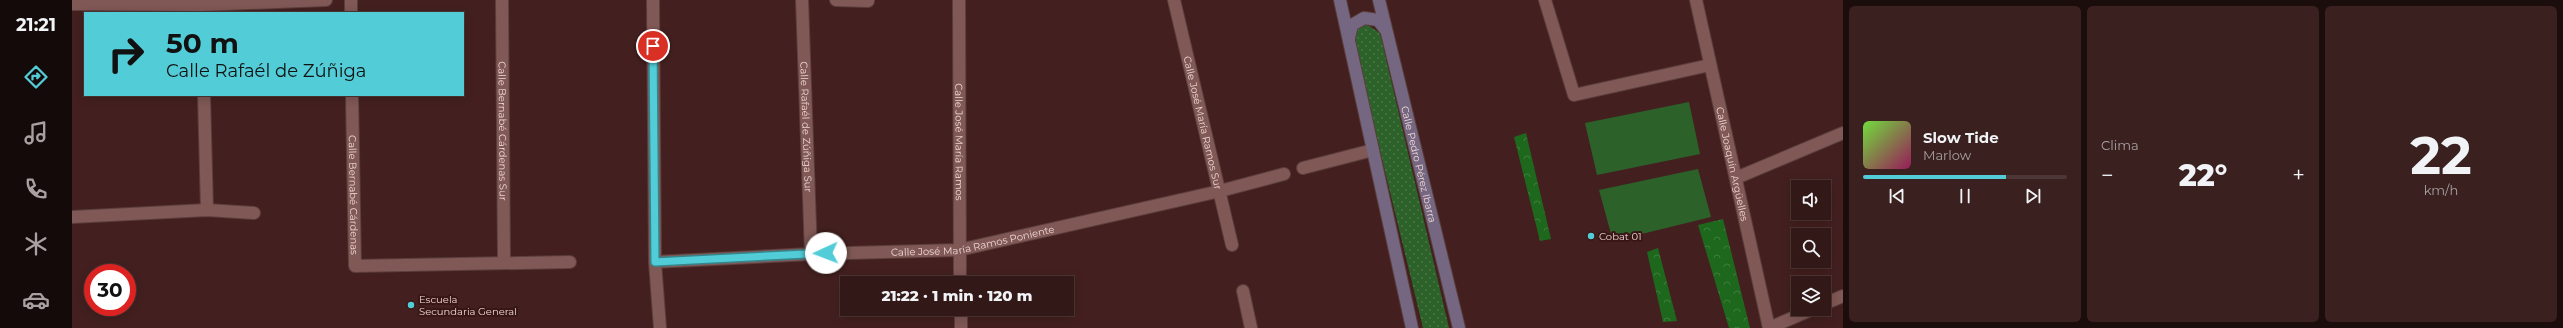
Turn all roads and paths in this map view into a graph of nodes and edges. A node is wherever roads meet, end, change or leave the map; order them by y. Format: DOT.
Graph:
graph roads {
  1 [pos="326,0"];
  2 [pos="351,0"];
  3 [pos="502,0"];
  4 [pos="653,0"];
  5 [pos="802,0"];
  6 [pos="836,0"];
  7 [pos="959,0"];
  8 [pos="1174,0"];
  9 [pos="1340,0"];
  10 [pos="1379,0"];
  11 [pos="1545,0"];
  12 [pos="1696,0"];
  13 [pos="868,1"];
  14 [pos="72,4"];
  15 [pos="202,9"];
  16 [pos="351,12"];
  17 [pos="1386,32"];
  18 [pos="1349,40"];
  19 [pos="1710,65"];
  20 [pos="204,96"];
  21 [pos="352,96"];
  22 [pos="1843,133"];
  23 [pos="1373,150"];
  24 [pos="1303,168"];
  25 [pos="1284,174"];
  26 [pos="1736,178"];
  27 [pos="1220,191"];
  28 [pos="207,210"];
  29 [pos="254,213"];
  30 [pos="72,217"];
  31 [pos="1232,245"];
  32 [pos="959,250"];
  33 [pos="811,254"];
  34 [pos="504,262"];
  35 [pos="570,262"];
  36 [pos="655,262"];
  37 [pos="960,276"];
  38 [pos="1243,291"];
  39 [pos="1843,296"];
  40 [pos="1831,301"];
  41 [pos="961,316"];
  42 [pos="1797,316"];
  43 [pos="660,328"];
  44 [pos="961,328"];
  45 [pos="1251,328"];
  46 [pos="1412,328"];
  47 [pos="1459,328"];
  48 [pos="1769,328"];
  1 -- 15 [label="street"];
  2 -- 16 [label="street"];
  3 -- 34 [label="street, Calle Bernabé Cárdenas Sur"];
  4 -- 36 [label="street"];
  5 -- 33 [label="street, Calle Rafaél de Zúñiga Sur"];
  6 -- 13 [label="street"];
  7 -- 32 [label="street, Calle José María Ramos"];
  8 -- 27 [label="street, Calle José María Ramos Sur"];
  9 -- 18 [label="main road"];
  10 -- 17 [label="main road, Calle Pedro Pérez Ibarra"];
  11 -- 19 [label="street"];
  12 -- 19 [label="street, Calle Joaquín Argüelles"];
  14 -- 15 [label="street"];
  17 -- 18 [label="main road"];
  17 -- 47 [label="main road, Calle Pedro Pérez Ibarra"];
  18 -- 23 [label="main road"];
  19 -- 26 [label="street, Calle Joaquín Argüelles"];
  20 -- 28 [label="street"];
  21 -- 34 [label="street, Calle Bernabé Cárdenas"];
  22 -- 26 [label="street"];
  23 -- 24 [label="street"];
  23 -- 46 [label="main road"];
  25 -- 27 [label="street, Calle José María Ramos Poniente"];
  26 -- 48 [label="street, Calle Joaquín Argüelles"];
  27 -- 31 [label="street, Calle José María Ramos Sur"];
  27 -- 32 [label="street, Calle José María Ramos Poniente"];
  28 -- 29 [label="street"];
  28 -- 30 [label="street"];
  32 -- 33 [label="street, Calle José María Ramos Poniente"];
  32 -- 37 [label="street, Calle José María Ramos"];
  33 -- 36 [label="street, Calle José María Ramos Poniente"];
  34 -- 35 [label="street"];
  36 -- 43 [label="street"];
  38 -- 45 [label="street"];
  39 -- 40 [label="street"];
  41 -- 44 [label="street"];
  42 -- 48 [label="street"];
}
